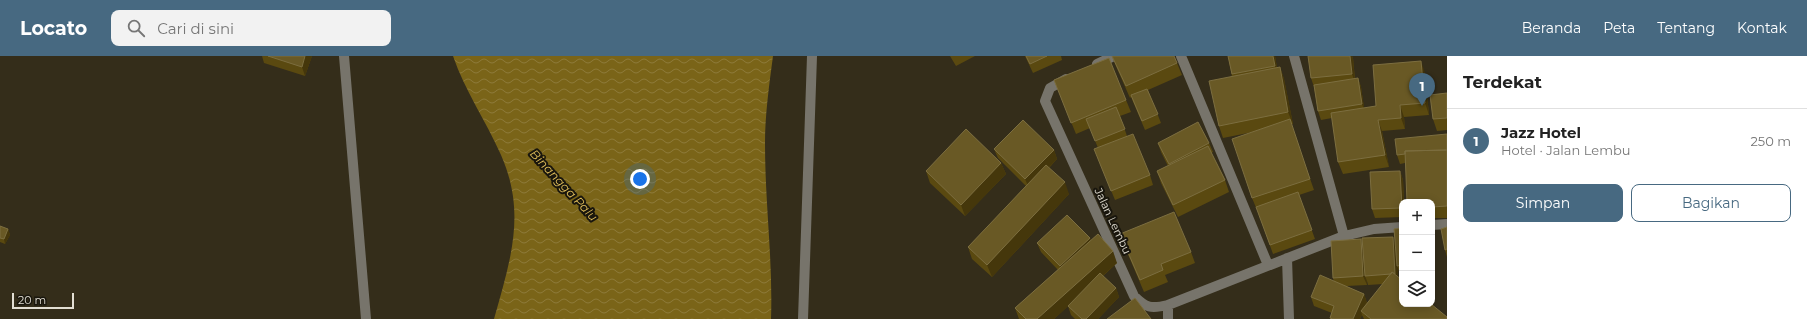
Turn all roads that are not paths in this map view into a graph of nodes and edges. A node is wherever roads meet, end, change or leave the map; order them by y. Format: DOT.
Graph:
graph roads {
  1 [pos="344,56"];
  2 [pos="812,56"];
  3 [pos="1114,56"];
  4 [pos="1181,56"];
  5 [pos="1294,56"];
  6 [pos="1090,66"];
  7 [pos="1076,74"];
  8 [pos="1447,224"];
  9 [pos="1435,225"];
  10 [pos="1399,226"];
  11 [pos="1344,236"];
  12 [pos="1287,258"];
  13 [pos="1268,265"];
  14 [pos="1168,305"];
  15 [pos="366,319"];
  16 [pos="803,319"];
  17 [pos="1168,319"];
  18 [pos="1289,319"];
  1 -- 15 [label="street"];
  2 -- 16 [label="street"];
  3 -- 6 [label="street"];
  4 -- 13 [label="street"];
  5 -- 11 [label="street"];
  7 -- 14 [label="street, Jalan Lembu"];
  8 -- 9 [label="street"];
  10 -- 11 [label="street, Jalan Lembu"];
  11 -- 12 [label="street, Jalan Lembu"];
  12 -- 13 [label="street, Jalan Lembu"];
  12 -- 18 [label="street"];
  13 -- 14 [label="street, Jalan Lembu"];
  14 -- 17 [label="street"];
}
